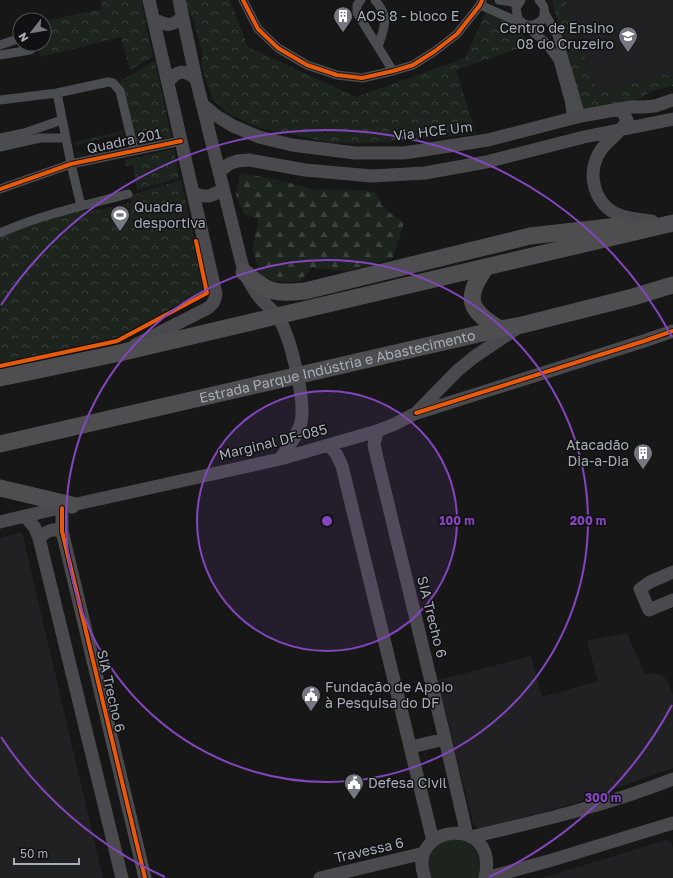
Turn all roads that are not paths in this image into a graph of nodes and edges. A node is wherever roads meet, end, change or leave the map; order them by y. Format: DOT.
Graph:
graph roads {
  1 [pos="150,0"];
  2 [pos="179,0"];
  3 [pos="361,0"];
  4 [pos="376,0"];
  5 [pos="499,0"];
  6 [pos="539,0"];
  7 [pos="245,1"];
  8 [pos="481,2"];
  9 [pos="519,2"];
  10 [pos="544,7"];
  11 [pos="182,17"];
  12 [pos="154,19"];
  13 [pos="522,24"];
  14 [pos="12,41"];
  15 [pos="0,45"];
  16 [pos="378,48"];
  17 [pos="18,52"];
  18 [pos="0,55"];
  19 [pos="393,71"];
  20 [pos="196,78"];
  21 [pos="168,82"];
  22 [pos="57,93"];
  23 [pos="0,100"];
  24 [pos="673,100"];
  25 [pos="202,104"];
  26 [pos="621,109"];
  27 [pos="576,117"];
  28 [pos="673,119"];
  29 [pos="62,120"];
  30 [pos="620,129"];
  31 [pos="26,137"];
  32 [pos="0,138"];
  33 [pos="66,138"];
  34 [pos="488,140"];
  35 [pos="181,141"];
  36 [pos="460,144"];
  37 [pos="0,147"];
  38 [pos="134,150"];
  39 [pos="486,162"];
  40 [pos="71,164"];
  41 [pos="219,172"];
  42 [pos="425,173"];
  43 [pos="0,189"];
  44 [pos="223,189"];
  45 [pos="194,192"];
  46 [pos="128,194"];
  47 [pos="82,206"];
  48 [pos="673,219"];
  49 [pos="652,222"];
  50 [pos="673,223"];
  51 [pos="0,233"];
  52 [pos="486,267"];
  53 [pos="244,272"];
  54 [pos="673,285"];
  55 [pos="665,291"];
  56 [pos="277,316"];
  57 [pos="522,325"];
  58 [pos="500,329"];
  59 [pos="673,331"];
  60 [pos="115,354"];
  61 [pos="297,376"];
  62 [pos="0,378"];
  63 [pos="416,413"];
  64 [pos="377,431"];
  65 [pos="0,444"];
  66 [pos="329,445"];
  67 [pos="280,459"];
  68 [pos="0,488"];
  69 [pos="67,506"];
  70 [pos="25,516"];
  71 [pos="0,522"];
  72 [pos="62,531"];
  73 [pos="39,538"];
  74 [pos="673,572"];
  75 [pos="673,600"];
  76 [pos="98,686"];
  77 [pos="77,694"];
  78 [pos="106,716"];
  79 [pos="83,721"];
  80 [pos="445,739"];
  81 [pos="411,747"];
  82 [pos="673,779"];
  83 [pos="673,823"];
  84 [pos="469,836"];
  85 [pos="433,840"];
  86 [pos="424,853"];
  87 [pos="122,878"];
  88 [pos="145,878"];
  89 [pos="320,878"];
  90 [pos="425,878"];
  91 [pos="486,878"];
  1 -- 12 [label="main road"];
  2 -- 11 [label="main road"];
  3 -- 16 [label="street"];
  4 -- 16 [label="street"];
  5 -- 9 [label="street"];
  6 -- 10 [label="street"];
  7 -- 19 [label="street"];
  8 -- 13 [label="street"];
  8 -- 19 [label="street"];
  9 -- 13 [label="street"];
  10 -- 13 [label="street"];
  10 -- 27 [label="street"];
  11 -- 12 [label="main road"];
  11 -- 20 [label="main road"];
  12 -- 21 [label="main road"];
  13 -- 27 [label="street"];
  14 -- 15 [label="street"];
  16 -- 19 [label="street"];
  17 -- 18 [label="street"];
  20 -- 21 [label="main road"];
  20 -- 25 [label="main road"];
  21 -- 35 [label="main road"];
  22 -- 23 [label="street"];
  22 -- 29 [label="street"];
  22 -- 38 [label="street, Quadra 201"];
  24 -- 26 [label="main road, Via HCE Um"];
  25 -- 36 [label="main road, Via HCE Um"];
  25 -- 41 [label="main road"];
  26 -- 27 [label="main road, Via HCE Um"];
  26 -- 30 [label="main road"];
  27 -- 34 [label="main road, Via HCE Um"];
  28 -- 30 [label="main road"];
  29 -- 31 [label="street"];
  29 -- 33 [label="street"];
  30 -- 39 [label="main road"];
  30 -- 49 [label="main road"];
  31 -- 32 [label="street"];
  31 -- 33 [label="street"];
  31 -- 37 [label="street"];
  33 -- 40 [label="street"];
  34 -- 36 [label="main road, Via HCE Um"];
  34 -- 39 [label="main road"];
  35 -- 38 [label="street, Quadra 201"];
  35 -- 45 [label="main road"];
  36 -- 42 [label="main road"];
  38 -- 40 [label="street, Quadra 201"];
  39 -- 42 [label="main road"];
  40 -- 43 [label="street, Quadra 201"];
  40 -- 47 [label="street"];
  41 -- 42 [label="main road"];
  41 -- 44 [label="main road"];
  44 -- 45 [label="main road"];
  44 -- 53 [label="main road"];
  45 -- 60 [label="main road"];
  46 -- 47 [label="street"];
  47 -- 51 [label="street"];
  48 -- 49 [label="highway"];
  49 -- 53 [label="highway"];
  50 -- 52 [label="highway"];
  52 -- 56 [label="highway"];
  52 -- 58 [label="highway"];
  53 -- 56 [label="main road"];
  54 -- 55 [label="highway, Estrada Parque Indústria e Abastecimento"];
  55 -- 57 [label="highway, Estrada Parque Indústria e Abastecimento"];
  56 -- 60 [label="highway"];
  56 -- 61 [label="main road"];
  57 -- 58 [label="highway, Estrada Parque Indústria e Abastecimento"];
  57 -- 63 [label="main road, Marginal DF-085"];
  58 -- 61 [label="highway, Estrada Parque Indústria e Abastecimento"];
  59 -- 63 [label="main road"];
  60 -- 62 [label="highway"];
  61 -- 65 [label="highway, Estrada Parque Indústria e Abastecimento"];
  61 -- 67 [label="main road"];
  63 -- 64 [label="main road, Marginal DF-085"];
  64 -- 66 [label="main road, Marginal DF-085"];
  64 -- 80 [label="main road, SIA Trecho 6"];
  66 -- 67 [label="main road, Marginal DF-085"];
  66 -- 81 [label="main road"];
  67 -- 69 [label="main road, Marginal DF-085"];
  68 -- 69 [label="highway"];
  69 -- 70 [label="main road, Marginal DF-085"];
  69 -- 72 [label="main road, SIA Trecho 6"];
  70 -- 71 [label="main road, Marginal DF-085"];
  70 -- 73 [label="main road"];
  72 -- 73 [label="main road"];
  72 -- 76 [label="main road, SIA Trecho 6"];
  73 -- 77 [label="main road"];
  74 -- 75 [label="main road"];
  76 -- 77 [label="main road"];
  76 -- 78 [label="main road, SIA Trecho 6"];
  77 -- 79 [label="main road"];
  78 -- 79 [label="main road"];
  78 -- 88 [label="main road, SIA Trecho 6"];
  79 -- 87 [label="main road"];
  80 -- 81 [label="main road"];
  80 -- 84 [label="main road, SIA Trecho 6"];
  81 -- 85 [label="main road"];
  82 -- 84 [label="main road"];
  83 -- 91 [label="main road"];
  84 -- 85 [label="main road"];
  84 -- 91 [label="main road"];
  85 -- 86 [label="main road"];
  86 -- 89 [label="main road, Travessa 6"];
  86 -- 90 [label="main road"];
}
